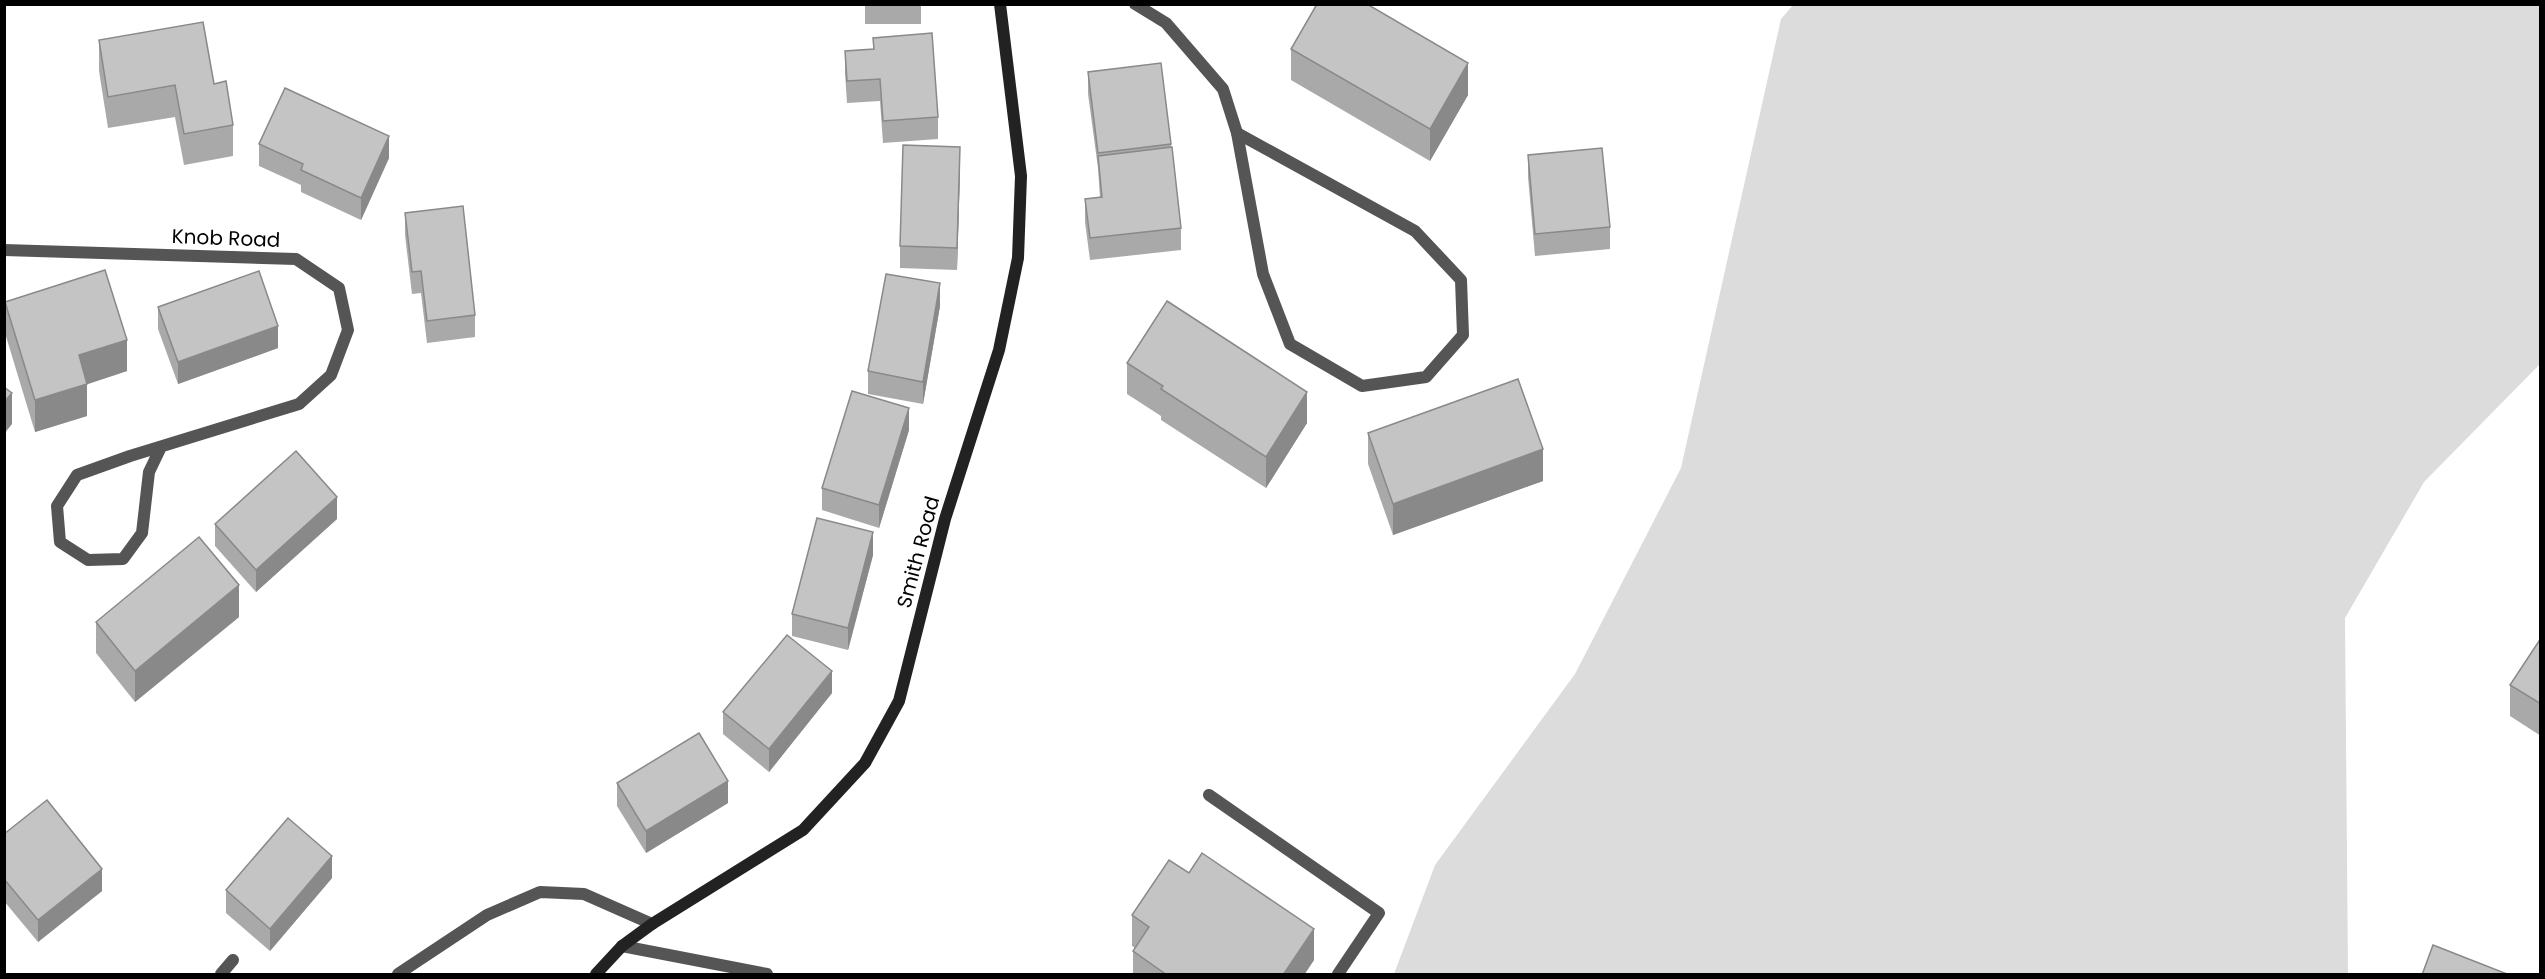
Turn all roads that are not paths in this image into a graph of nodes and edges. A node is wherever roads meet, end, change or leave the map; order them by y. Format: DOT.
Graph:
graph roads {
  1 [pos="1000,4"];
  2 [pos="1135,4"];
  3 [pos="1237,133"];
  4 [pos="4,250"];
  5 [pos="161,447"];
  6 [pos="1209,795"];
  7 [pos="652,924"];
  8 [pos="622,946"];
  9 [pos="232,960"];
  10 [pos="221,975"];
  11 [pos="398,975"];
  12 [pos="596,975"];
  13 [pos="767,975"];
  14 [pos="1338,975"];
  1 -- 7 [label="street, Smith Road"];
  2 -- 3 [label="street"];
  3 -- 3 [label="street"];
  4 -- 5 [label="street, Knob Road"];
  5 -- 5 [label="street, Knob Road"];
  6 -- 14 [label="street"];
  7 -- 8 [label="street, Smith Road"];
  7 -- 11 [label="street"];
  8 -- 12 [label="street, Smith Road"];
  8 -- 13 [label="street"];
  9 -- 10 [label="street"];
}
